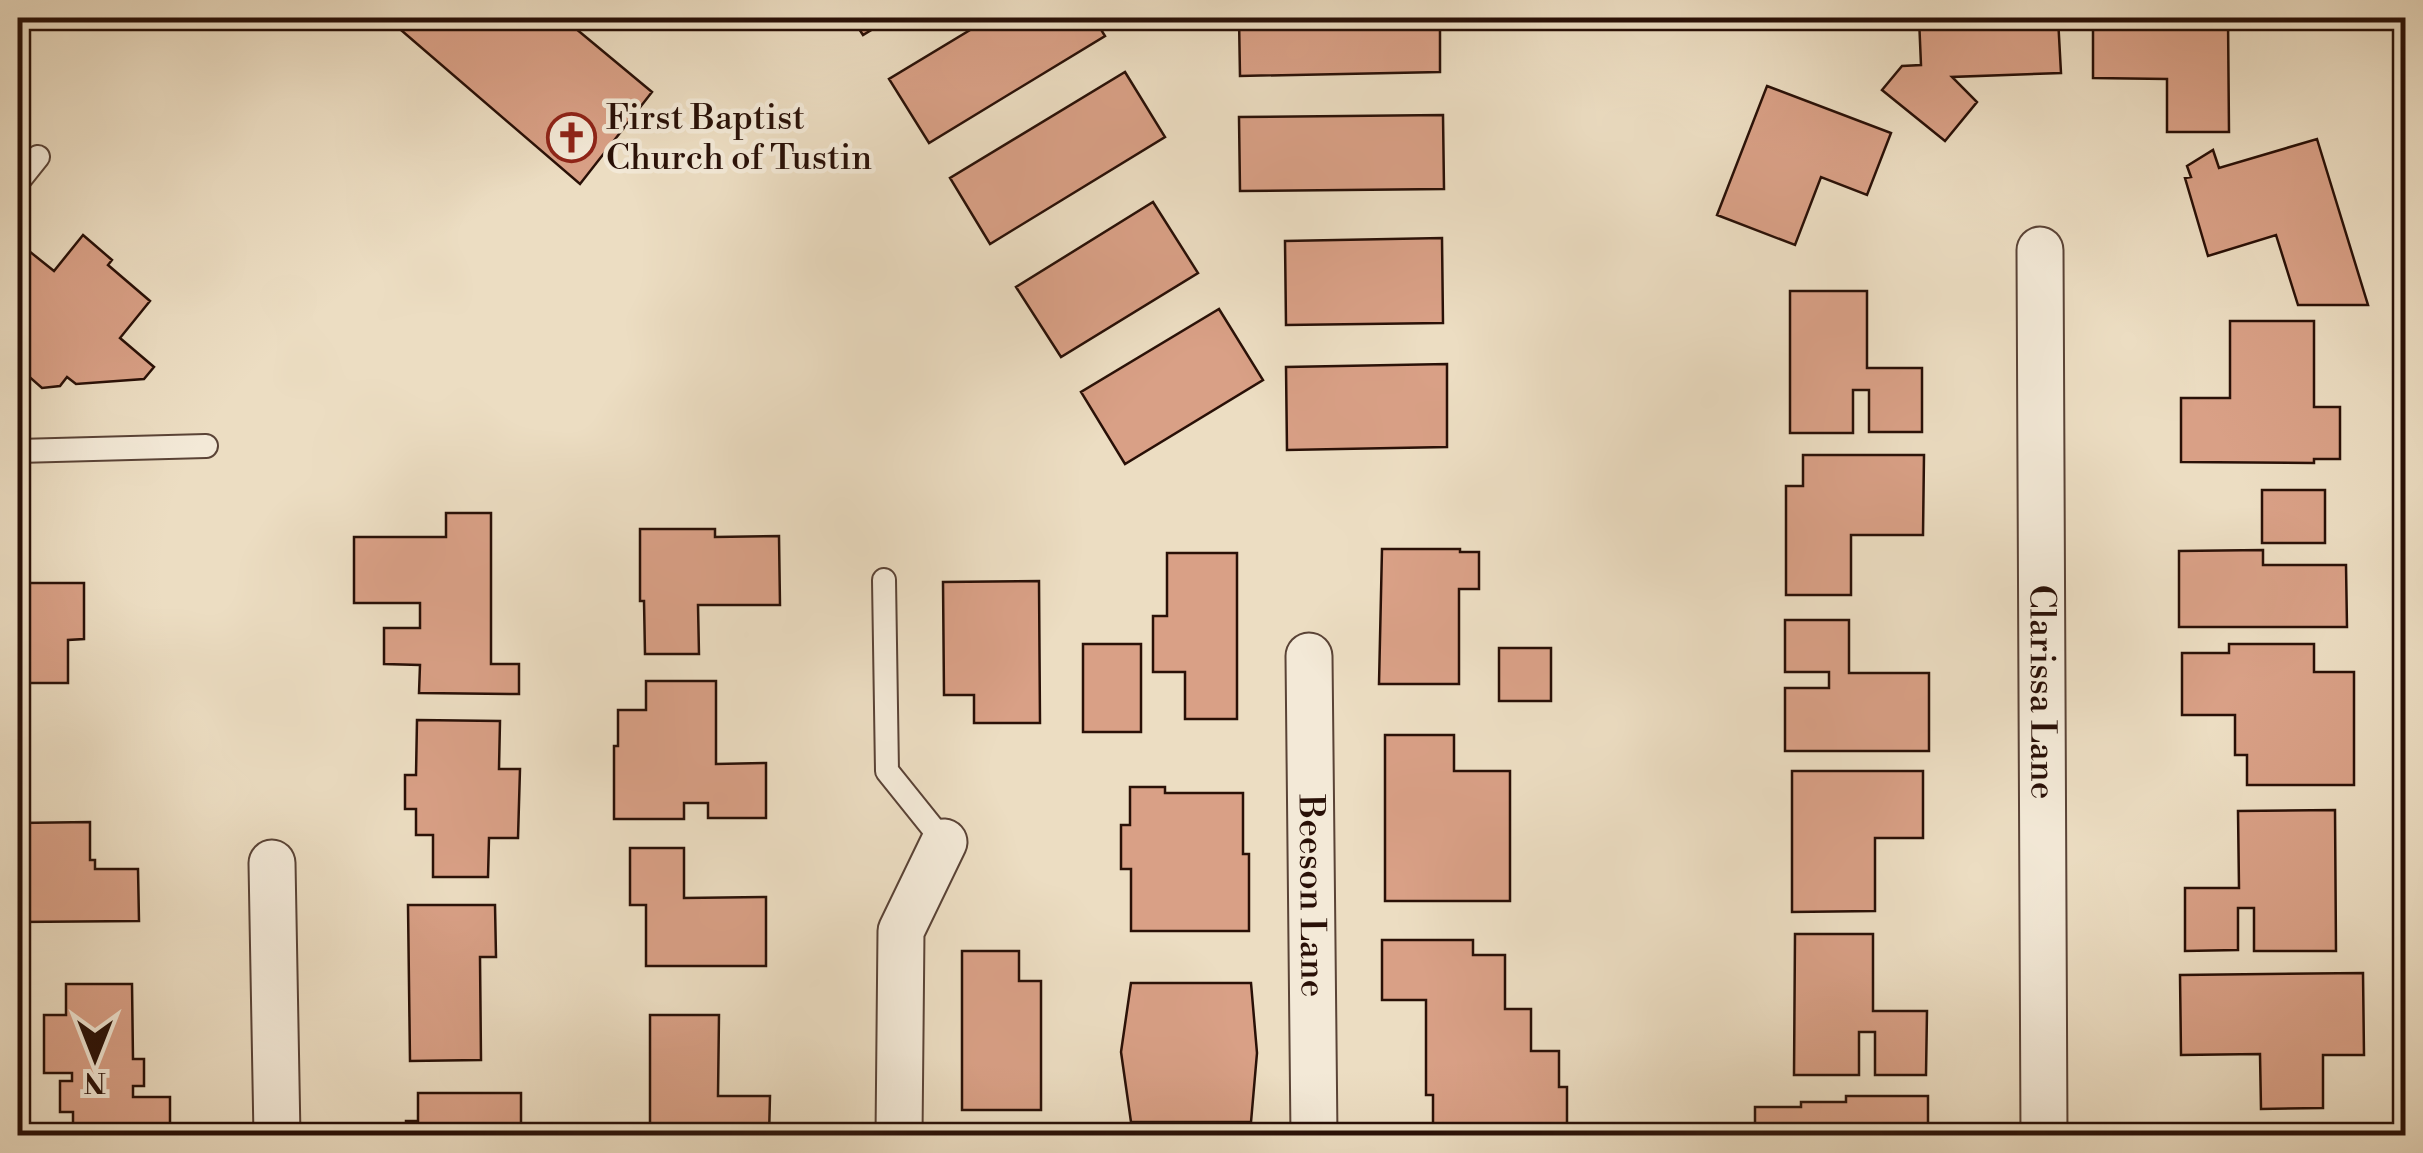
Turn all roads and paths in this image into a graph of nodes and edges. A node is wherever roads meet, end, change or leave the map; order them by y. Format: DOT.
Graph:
graph roads {
  1 [pos="38,157"];
  2 [pos="18,182"];
  3 [pos="2040,250"];
  4 [pos="206,446"];
  5 [pos="18,451"];
  6 [pos="884,580"];
  7 [pos="1309,656"];
  8 [pos="944,842"];
  9 [pos="272,863"];
  10 [pos="277,1136"];
  11 [pos="898,1136"];
  12 [pos="1314,1136"];
  13 [pos="2044,1136"];
  1 -- 2 [label="lane"];
  3 -- 13 [label="street, Clarissa Lane"];
  4 -- 5 [label="lane"];
  6 -- 8 [label="lane"];
  7 -- 12 [label="street, Beeson Lane"];
  8 -- 11 [label="street"];
  9 -- 10 [label="street"];
}
